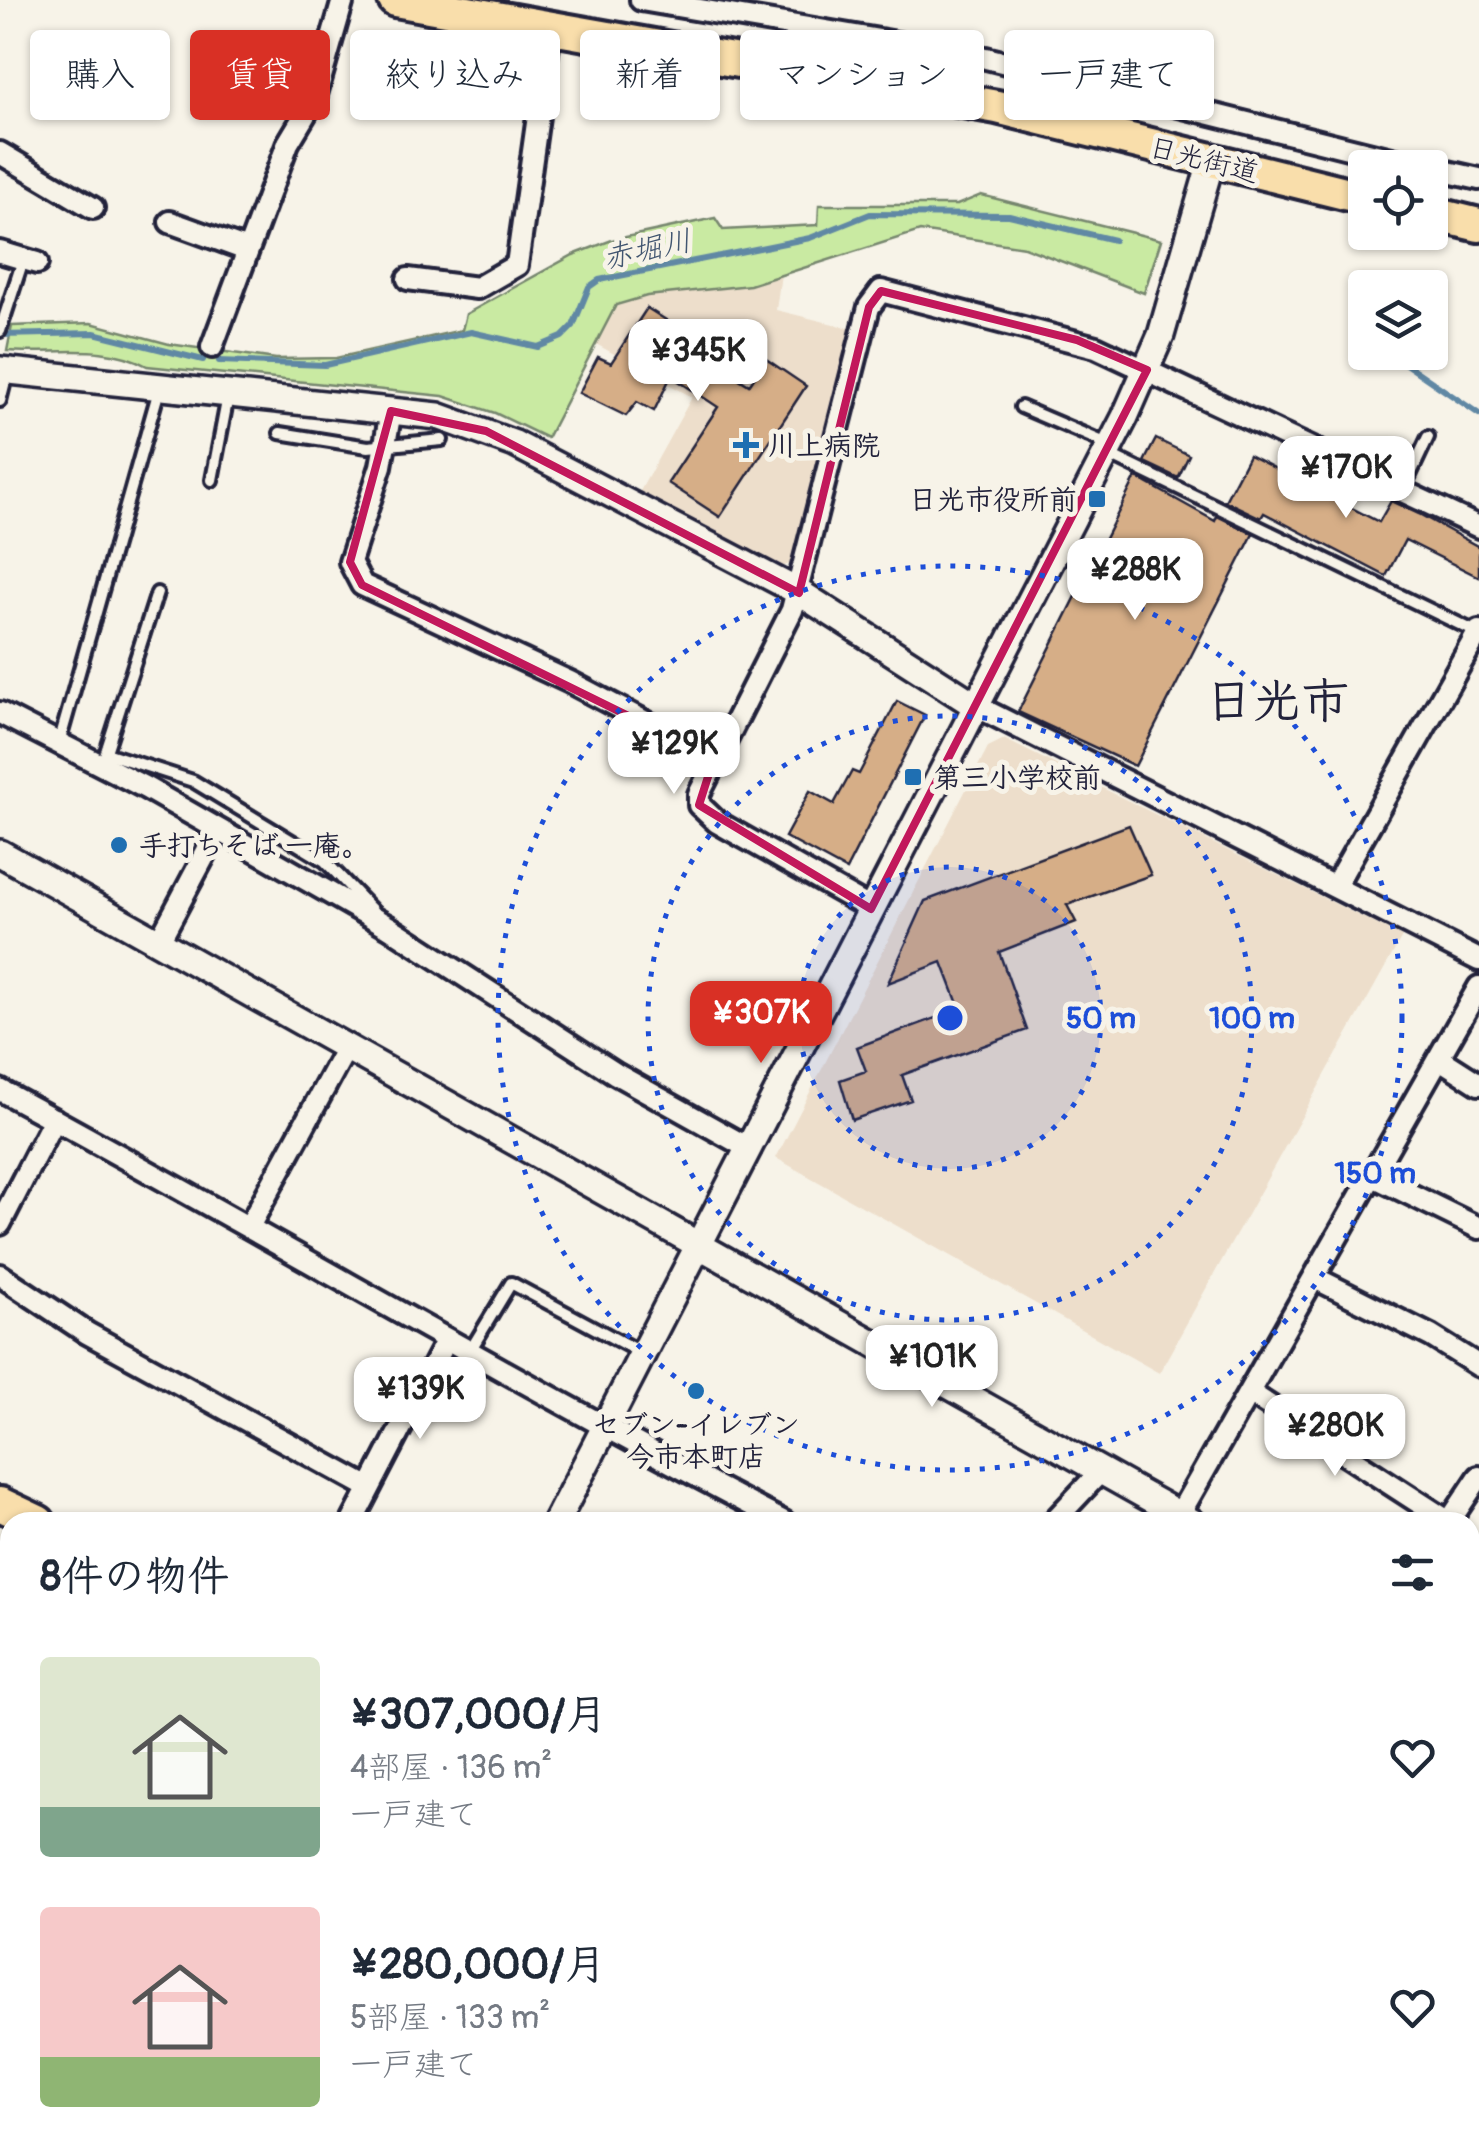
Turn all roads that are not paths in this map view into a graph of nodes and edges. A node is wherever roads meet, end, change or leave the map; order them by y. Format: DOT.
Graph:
graph roads {
  1 [pos="343,0"];
  2 [pos="395,0"];
  3 [pos="641,0"];
  4 [pos="545,30"];
  5 [pos="560,33"];
  6 [pos="537,120"];
  7 [pos="1357,150"];
  8 [pos="0,154"];
  9 [pos="1210,162"];
  10 [pos="1448,172"];
  11 [pos="1479,179"];
  12 [pos="1348,194"];
  13 [pos="93,208"];
  14 [pos="1448,217"];
  15 [pos="170,222"];
  16 [pos="1479,225"];
  17 [pos="248,250"];
  18 [pos="0,252"];
  19 [pos="30,261"];
  20 [pos="408,279"];
  21 [pos="0,331"];
  22 [pos="212,347"];
  23 [pos="4,370"];
  24 [pos="1147,370"];
  25 [pos="159,389"];
  26 [pos="229,395"];
  27 [pos="0,402"];
  28 [pos="1021,407"];
  29 [pos="391,411"];
  30 [pos="280,434"];
  31 [pos="1428,437"];
  32 [pos="442,440"];
  33 [pos="384,447"];
  34 [pos="1109,449"];
  35 [pos="212,480"];
  36 [pos="1403,491"];
  37 [pos="1479,527"];
  38 [pos="797,592"];
  39 [pos="158,593"];
  40 [pos="1479,632"];
  41 [pos="978,708"];
  42 [pos="0,713"];
  43 [pos="59,743"];
  44 [pos="714,758"];
  45 [pos="104,759"];
  46 [pos="218,830"];
  47 [pos="0,854"];
  48 [pos="1335,886"];
  49 [pos="871,909"];
  50 [pos="389,927"];
  51 [pos="158,943"];
  52 [pos="1479,960"];
  53 [pos="1479,987"];
  54 [pos="346,1048"];
  55 [pos="1440,1059"];
  56 [pos="1479,1084"];
  57 [pos="0,1090"];
  58 [pos="54,1119"];
  59 [pos="750,1149"];
  60 [pos="1375,1176"];
  61 [pos="0,1224"];
  62 [pos="250,1225"];
  63 [pos="1479,1228"];
  64 [pos="700,1246"];
  65 [pos="0,1274"];
  66 [pos="1315,1278"];
  67 [pos="446,1341"];
  68 [pos="468,1354"];
  69 [pos="644,1355"];
  70 [pos="1479,1366"];
  71 [pos="1250,1392"];
  72 [pos="605,1428"];
  73 [pos="1099,1473"];
  74 [pos="1479,1478"];
  75 [pos="368,1487"];
  76 [pos="357,1512"];
  77 [pos="561,1512"];
  78 [pos="765,1512"];
  79 [pos="1062,1512"];
  80 [pos="1173,1512"];
  81 [pos="1190,1512"];
  82 [pos="1434,1512"];
  83 [pos="1456,1512"];
  1 -- 17 [label="street"];
  2 -- 4 [label="highway, 日光街道"];
  3 -- 7 [label="street"];
  5 -- 9 [label="highway, 日光街道"];
  6 -- 20 [label="street"];
  8 -- 13 [label="street"];
  9 -- 12 [label="highway, 日光街道"];
  9 -- 24 [label="street"];
  10 -- 11 [label="street"];
  14 -- 16 [label="highway"];
  15 -- 17 [label="street"];
  17 -- 22 [label="street"];
  18 -- 19 [label="street"];
  19 -- 21 [label="lane"];
  23 -- 25 [label="street"];
  23 -- 27 [label="lane"];
  24 -- 34 [label="street"];
  24 -- 36 [label="street"];
  24 -- 38 [label="street"];
  25 -- 26 [label="street"];
  25 -- 43 [label="lane"];
  26 -- 29 [label="street"];
  26 -- 35 [label="lane"];
  28 -- 34 [label="lane"];
  29 -- 33 [label="street"];
  29 -- 38 [label="street"];
  30 -- 33 [label="lane"];
  31 -- 36 [label="lane"];
  32 -- 33 [label="lane"];
  33 -- 44 [label="street"];
  34 -- 40 [label="lane"];
  34 -- 41 [label="street"];
  36 -- 37 [label="street"];
  38 -- 41 [label="street"];
  38 -- 44 [label="street"];
  39 -- 45 [label="lane"];
  40 -- 48 [label="street"];
  41 -- 48 [label="street"];
  41 -- 49 [label="street"];
  42 -- 43 [label="street"];
  43 -- 45 [label="street"];
  44 -- 49 [label="street"];
  45 -- 46 [label="street"];
  45 -- 50 [label="lane"];
  46 -- 50 [label="street"];
  46 -- 51 [label="street"];
  47 -- 51 [label="street"];
  48 -- 52 [label="street"];
  49 -- 59 [label="street"];
  50 -- 59 [label="street"];
  51 -- 54 [label="street"];
  53 -- 55 [label="street"];
  54 -- 62 [label="street"];
  54 -- 64 [label="street"];
  55 -- 56 [label="street"];
  55 -- 60 [label="street"];
  57 -- 58 [label="street"];
  58 -- 61 [label="street"];
  58 -- 62 [label="street"];
  59 -- 64 [label="street"];
  60 -- 63 [label="street"];
  60 -- 66 [label="street"];
  62 -- 67 [label="street"];
  64 -- 69 [label="street"];
  64 -- 73 [label="street"];
  65 -- 75 [label="street"];
  66 -- 70 [label="street"];
  66 -- 71 [label="street"];
  67 -- 68 [label="street"];
  67 -- 75 [label="street"];
  68 -- 69 [label="lane"];
  68 -- 72 [label="street"];
  69 -- 72 [label="street"];
  71 -- 81 [label="street"];
  71 -- 82 [label="street"];
  72 -- 77 [label="street"];
  72 -- 78 [label="street"];
  73 -- 79 [label="street"];
  73 -- 80 [label="street"];
  74 -- 83 [label="street"];
  75 -- 76 [label="street"];
}
